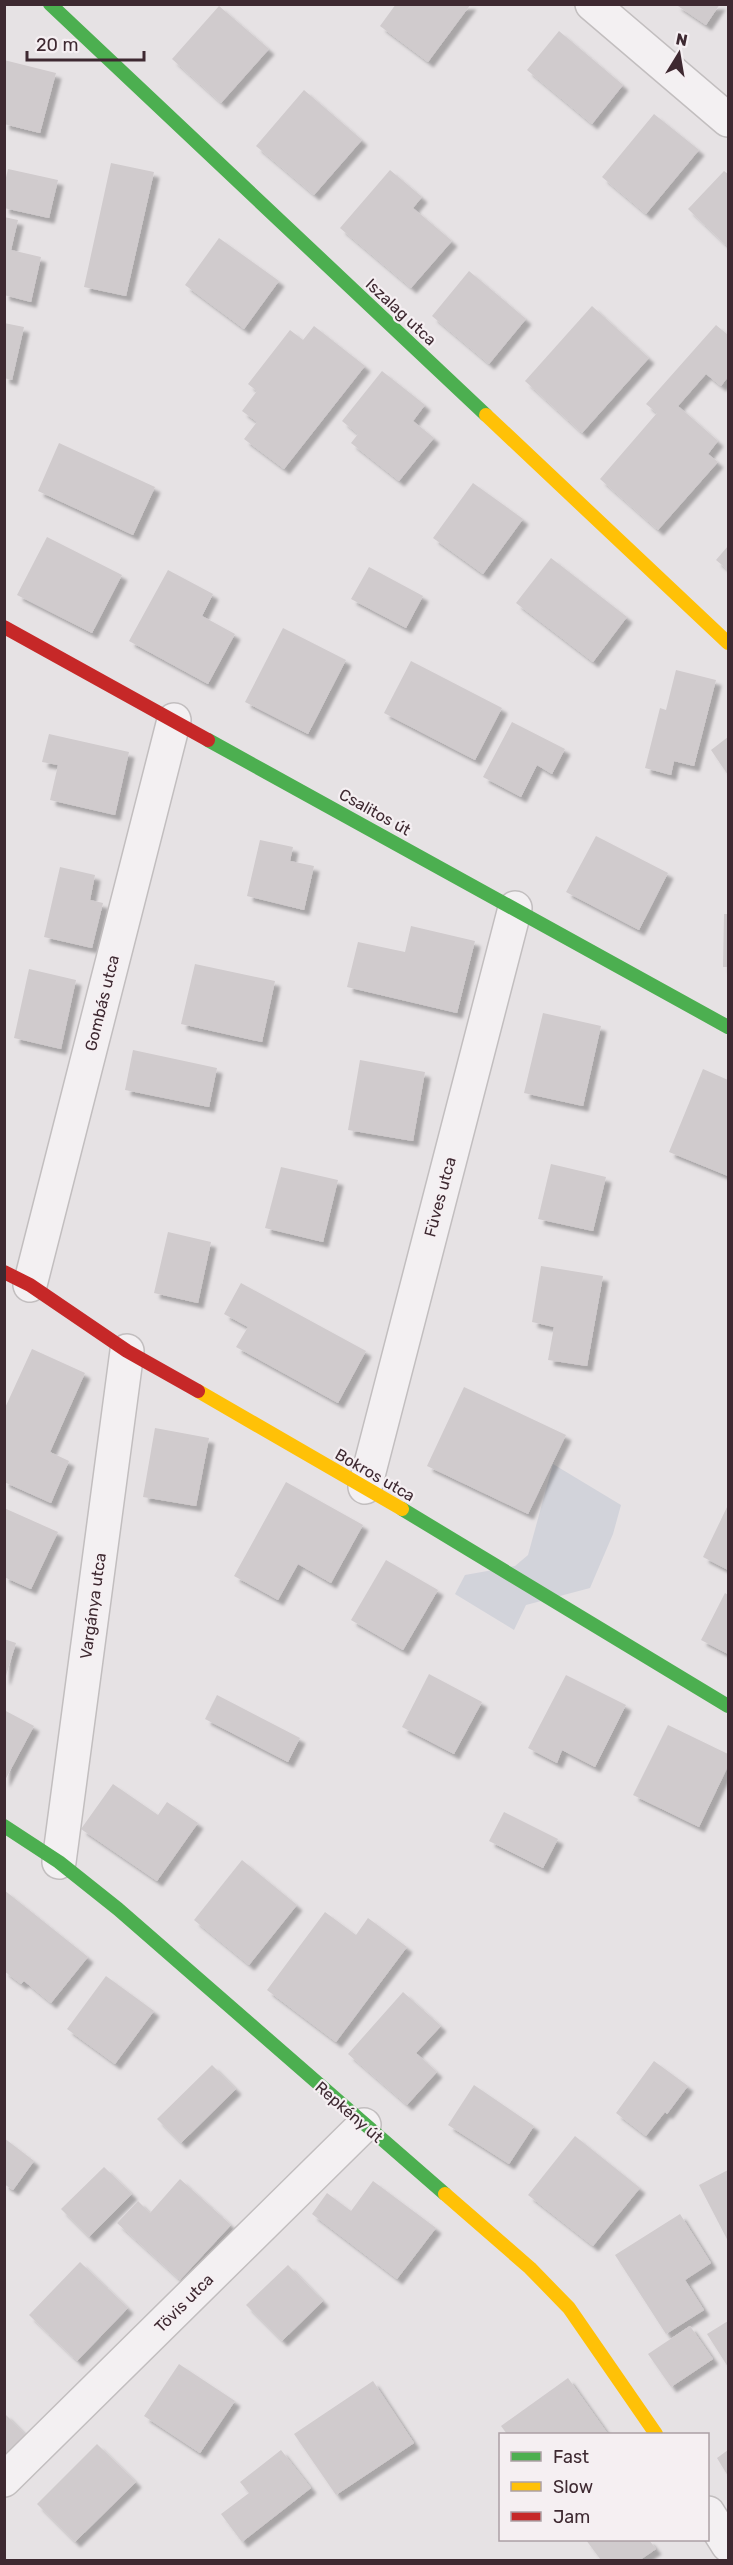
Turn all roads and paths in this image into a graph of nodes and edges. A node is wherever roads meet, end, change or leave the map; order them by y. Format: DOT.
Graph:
graph roads {
  1 [pos="50,4"];
  2 [pos="592,4"];
  3 [pos="729,120"];
  4 [pos="4,627"];
  5 [pos="729,643"];
  6 [pos="174,720"];
  7 [pos="515,908"];
  8 [pos="729,1027"];
  9 [pos="17,1279"];
  10 [pos="127,1351"];
  11 [pos="365,1487"];
  12 [pos="729,1706"];
  13 [pos="4,1826"];
  14 [pos="60,1862"];
  15 [pos="364,2126"];
  16 [pos="655,2433"];
  17 [pos="4,2480"];
  18 [pos="709,2515"];
  19 [pos="729,2545"];
  1 -- 5 [label="street, Iszalag utca"];
  2 -- 3 [label="street"];
  4 -- 6 [label="street, Csalitos út"];
  6 -- 7 [label="street, Csalitos út"];
  6 -- 9 [label="street, Gombás utca"];
  7 -- 8 [label="street, Csalitos út"];
  7 -- 11 [label="street, Füves utca"];
  9 -- 10 [label="street, Bokros utca"];
  10 -- 11 [label="street, Bokros utca"];
  10 -- 14 [label="street, Vargánya utca"];
  11 -- 12 [label="street, Bokros utca"];
  13 -- 14 [label="street, Repkény út"];
  14 -- 15 [label="street, Repkény út"];
  15 -- 16 [label="street, Repkény út"];
  15 -- 17 [label="street, Tövis utca"];
  18 -- 19 [label="street"];
}
